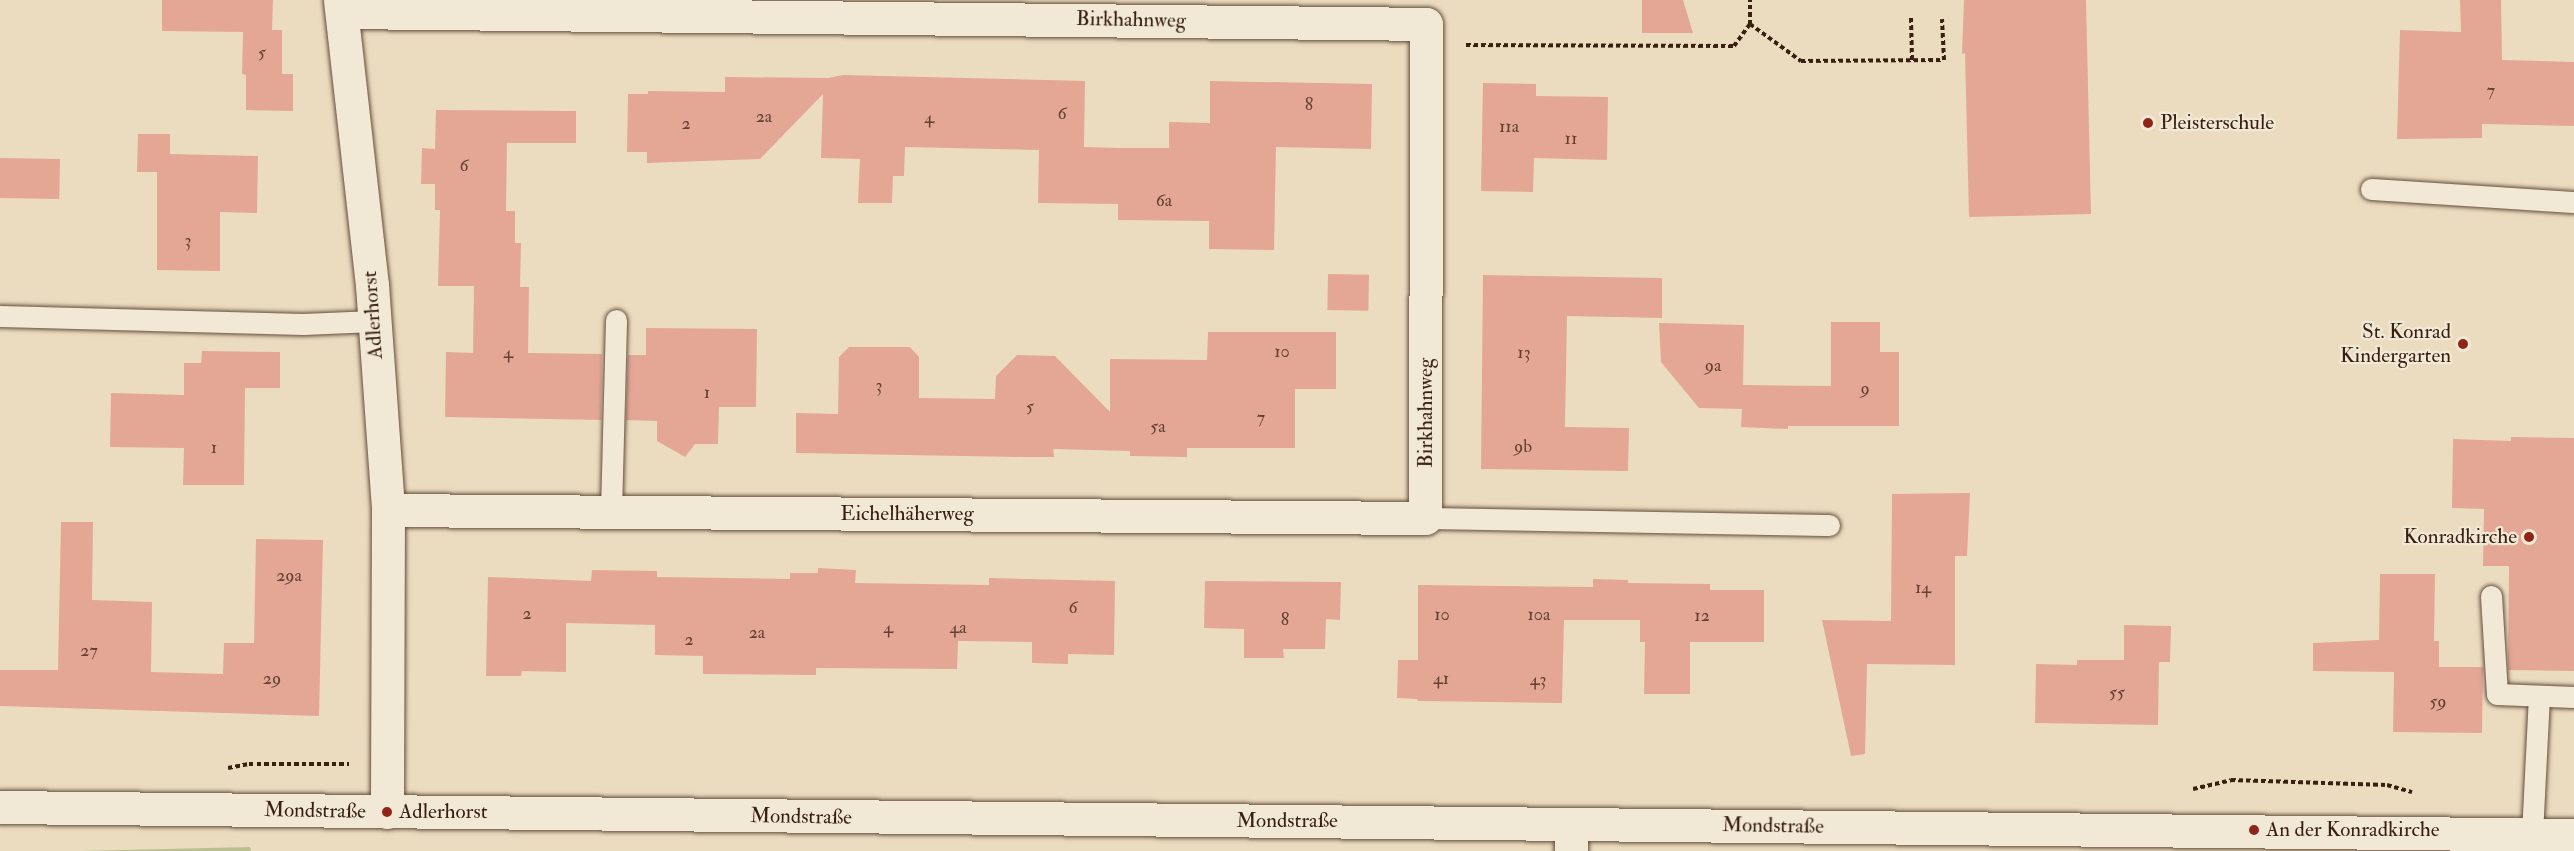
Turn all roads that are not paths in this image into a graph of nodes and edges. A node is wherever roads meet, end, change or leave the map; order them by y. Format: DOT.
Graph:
graph roads {
  1 [pos="341,6"];
  2 [pos="2371,189"];
  3 [pos="2574,202"];
  4 [pos="0,316"];
  5 [pos="616,320"];
  6 [pos="374,321"];
  7 [pos="388,510"];
  8 [pos="610,512"];
  9 [pos="1425,518"];
  10 [pos="1828,525"];
  11 [pos="2491,596"];
  12 [pos="2539,696"];
  13 [pos="2574,697"];
  14 [pos="0,807"];
  15 [pos="387,812"];
  16 [pos="2532,834"];
  17 [pos="2574,835"];
  18 [pos="1571,837"];
  1 -- 6 [label="street, Adlerhorst"];
  1 -- 9 [label="street, Birkhahnweg"];
  2 -- 3 [label="lane"];
  4 -- 6 [label="lane"];
  5 -- 8 [label="lane"];
  6 -- 7 [label="street, Adlerhorst"];
  7 -- 8 [label="street, Eichelhäherweg"];
  7 -- 15 [label="street, Adlerhorst"];
  8 -- 9 [label="street, Eichelhäherweg"];
  9 -- 10 [label="lane"];
  11 -- 12 [label="lane"];
  12 -- 13 [label="lane"];
  12 -- 16 [label="lane"];
  14 -- 15 [label="street, Mondstraße"];
  15 -- 18 [label="street, Mondstraße"];
  16 -- 17 [label="street, Mondstraße"];
  16 -- 18 [label="street, Mondstraße"];
}
